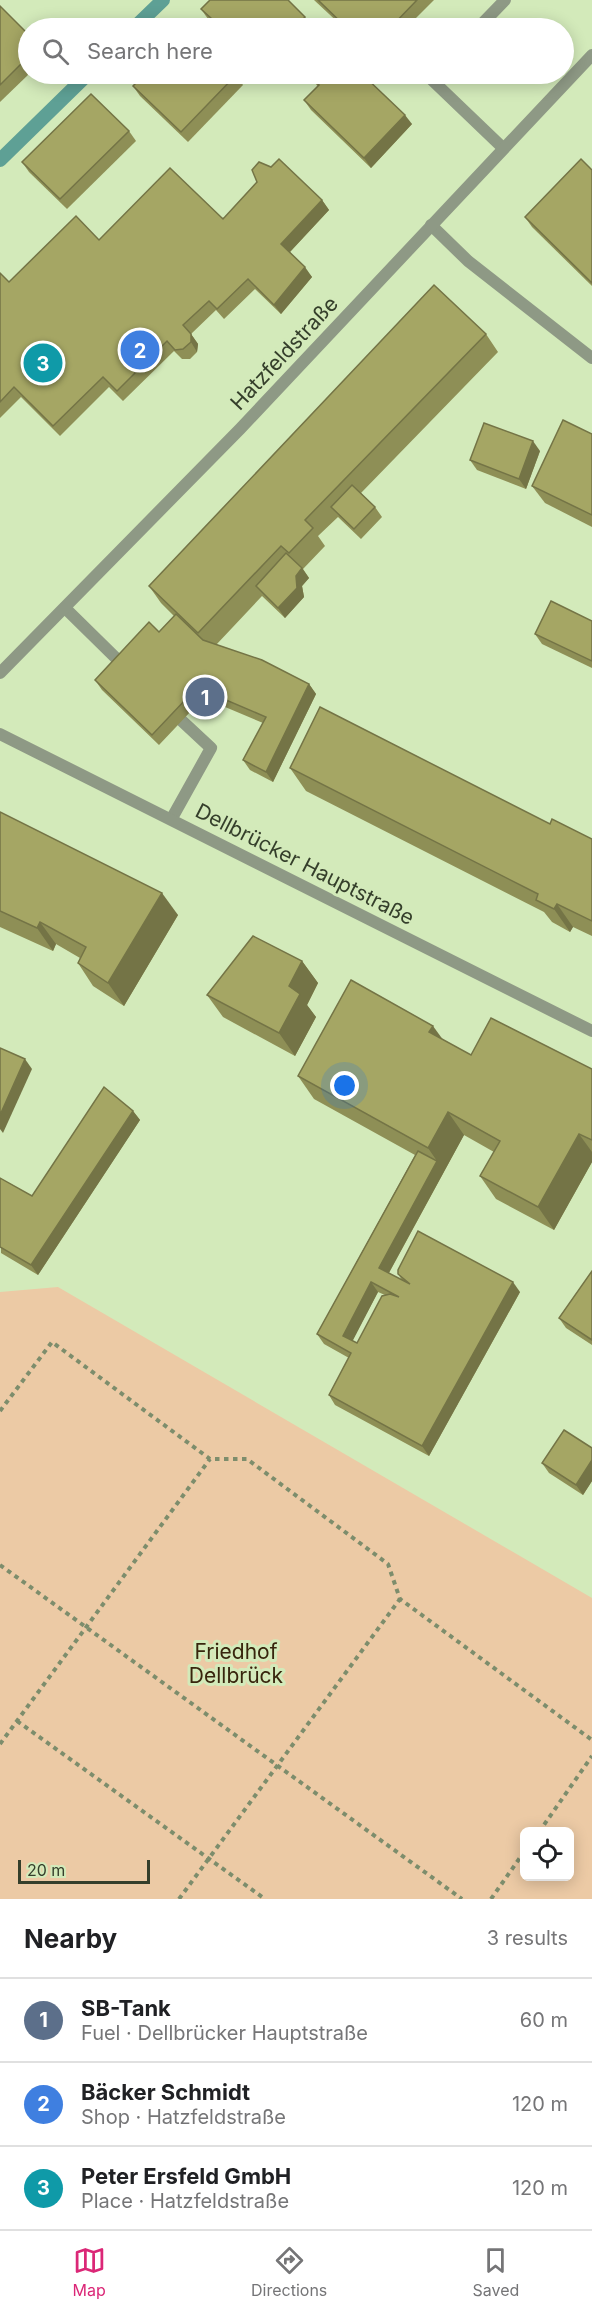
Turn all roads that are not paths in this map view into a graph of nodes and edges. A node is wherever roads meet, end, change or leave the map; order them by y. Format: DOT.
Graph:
graph roads {
  1 [pos="505,0"];
  2 [pos="488,18"];
  3 [pos="592,55"];
  4 [pos="574,74"];
  5 [pos="435,84"];
  6 [pos="564,84"];
  7 [pos="503,148"];
  8 [pos="431,225"];
  9 [pos="592,358"];
  10 [pos="65,608"];
  11 [pos="124,666"];
  12 [pos="0,673"];
  13 [pos="182,721"];
  14 [pos="0,734"];
  15 [pos="172,818"];
  16 [pos="592,1031"];
  1 -- 2 [label="street"];
  3 -- 4 [label="street, Hatzfeldstraße"];
  5 -- 7 [label="street"];
  6 -- 7 [label="street, Hatzfeldstraße"];
  7 -- 8 [label="street, Hatzfeldstraße"];
  8 -- 9 [label="street"];
  8 -- 10 [label="street, Hatzfeldstraße"];
  10 -- 11 [label="street"];
  10 -- 12 [label="street, Hatzfeldstraße"];
  13 -- 15 [label="street"];
  14 -- 15 [label="street, Dellbrücker Hauptstraße"];
  15 -- 16 [label="street, Dellbrücker Hauptstraße"];
}
